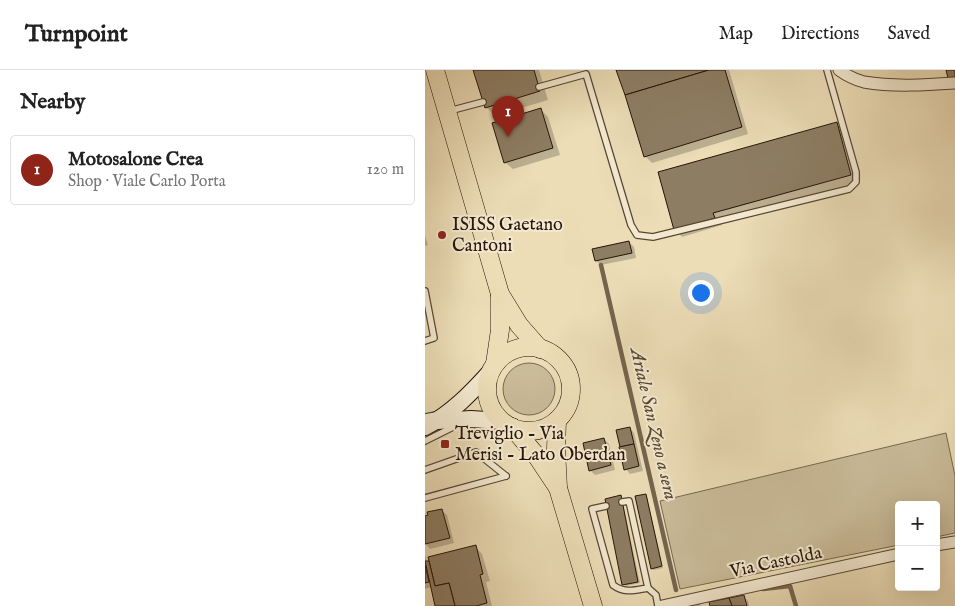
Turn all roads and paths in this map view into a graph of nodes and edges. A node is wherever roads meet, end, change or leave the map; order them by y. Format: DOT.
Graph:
graph roads {
  1 [pos="435,70"];
  2 [pos="827,70"];
  3 [pos="839,70"];
  4 [pos="585,72"];
  5 [pos="955,83"];
  6 [pos="539,87"];
  7 [pos="483,102"];
  8 [pos="447,112"];
  9 [pos="425,291"];
  10 [pos="500,294"];
  11 [pos="425,341"];
  12 [pos="540,348"];
  13 [pos="493,368"];
  14 [pos="439,419"];
  15 [pos="557,420"];
  16 [pos="507,424"];
  17 [pos="425,441"];
  18 [pos="425,470"];
  19 [pos="558,488"];
  20 [pos="425,498"];
  21 [pos="622,502"];
  22 [pos="606,506"];
  23 [pos="955,542"];
  24 [pos="940,544"];
  25 [pos="895,555"];
  26 [pos="648,588"];
  27 [pos="593,606"];
  28 [pos="660,606"];
  1 -- 8 [label="main road"];
  2 -- 4 [label="lane"];
  3 -- 5 [label="street"];
  4 -- 6 [label="lane"];
  7 -- 8 [label="lane"];
  8 -- 10 [label="main road"];
  9 -- 11 [label="lane"];
  10 -- 12 [label="main road"];
  10 -- 13 [label="main road"];
  12 -- 13 [label="main road"];
  12 -- 15 [label="main road"];
  13 -- 14 [label="main road"];
  13 -- 16 [label="main road"];
  14 -- 16 [label="main road"];
  14 -- 17 [label="lane"];
  15 -- 16 [label="main road"];
  15 -- 19 [label="main road"];
  16 -- 19 [label="main road"];
  18 -- 20 [label="lane"];
  19 -- 27 [label="main road"];
  21 -- 26 [label="lane"];
  22 -- 26 [label="lane"];
  23 -- 24 [label="street"];
  25 -- 28 [label="street, Via Castolda"];
  26 -- 28 [label="lane"];
}
